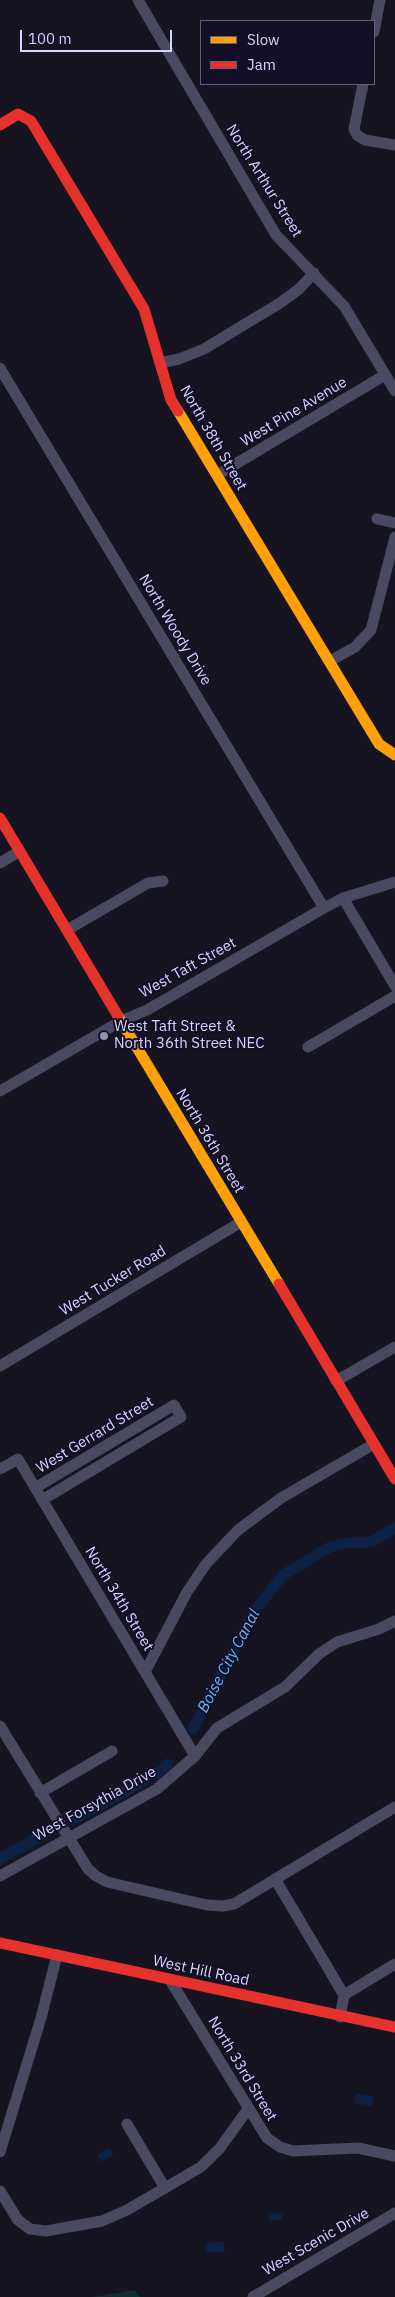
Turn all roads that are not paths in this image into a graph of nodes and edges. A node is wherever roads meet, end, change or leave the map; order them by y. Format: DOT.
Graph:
graph roads {
  1 [pos="138,0"];
  2 [pos="380,0"];
  3 [pos="375,27"];
  4 [pos="363,85"];
  5 [pos="0,125"];
  6 [pos="395,145"];
  7 [pos="314,273"];
  8 [pos="160,363"];
  9 [pos="0,368"];
  10 [pos="386,375"];
  11 [pos="395,391"];
  12 [pos="217,475"];
  13 [pos="377,518"];
  14 [pos="395,523"];
  15 [pos="395,537"];
  16 [pos="330,661"];
  17 [pos="395,755"];
  18 [pos="0,818"];
  19 [pos="20,851"];
  20 [pos="0,863"];
  21 [pos="164,882"];
  22 [pos="395,882"];
  23 [pos="344,898"];
  24 [pos="324,908"];
  25 [pos="67,930"];
  26 [pos="395,986"];
  27 [pos="395,996"];
  28 [pos="121,1021"];
  29 [pos="308,1047"];
  30 [pos="0,1092"];
  31 [pos="241,1222"];
  32 [pos="395,1347"];
  33 [pos="0,1366"];
  34 [pos="336,1381"];
  35 [pos="374,1444"];
  36 [pos="18,1459"];
  37 [pos="0,1469"];
  38 [pos="395,1479"];
  39 [pos="35,1488"];
  40 [pos="42,1500"];
  41 [pos="395,1620"];
  42 [pos="145,1672"];
  43 [pos="0,1726"];
  44 [pos="112,1751"];
  45 [pos="195,1756"];
  46 [pos="40,1793"];
  47 [pos="395,1807"];
  48 [pos="69,1838"];
  49 [pos="0,1876"];
  50 [pos="276,1879"];
  51 [pos="0,1943"];
  52 [pos="57,1955"];
  53 [pos="395,1964"];
  54 [pos="170,1980"];
  55 [pos="344,1995"];
  56 [pos="340,2017"];
  57 [pos="395,2028"];
  58 [pos="248,2109"];
  59 [pos="127,2124"];
  60 [pos="0,2152"];
  61 [pos="395,2156"];
  62 [pos="164,2188"];
  63 [pos="0,2191"];
  64 [pos="395,2214"];
  65 [pos="253,2297"];
  1 -- 7 [label="street, North Arthur Street"];
  2 -- 3 [label="street"];
  4 -- 6 [label="street"];
  5 -- 8 [label="street, North 38th Street"];
  7 -- 8 [label="street"];
  7 -- 10 [label="street, North Arthur Street"];
  8 -- 12 [label="street, North 38th Street"];
  9 -- 24 [label="street, North Woody Drive"];
  10 -- 11 [label="street, North Arthur Street"];
  10 -- 12 [label="street, West Pine Avenue"];
  12 -- 16 [label="street, North 38th Street"];
  13 -- 14 [label="street"];
  15 -- 16 [label="street"];
  16 -- 17 [label="street, North 38th Street"];
  18 -- 19 [label="street, North 36th Street"];
  19 -- 20 [label="street"];
  19 -- 25 [label="street, North 36th Street"];
  21 -- 25 [label="street"];
  22 -- 23 [label="street, West Taft Street"];
  23 -- 24 [label="street, West Taft Street"];
  23 -- 26 [label="street"];
  24 -- 28 [label="street, West Taft Street"];
  25 -- 28 [label="street, North 36th Street"];
  27 -- 29 [label="street"];
  28 -- 30 [label="street, West Taft Street"];
  28 -- 31 [label="street, North 36th Street"];
  31 -- 33 [label="street, West Tucker Road"];
  31 -- 34 [label="street, North 36th Street"];
  32 -- 34 [label="street"];
  34 -- 35 [label="street, North 36th Street"];
  35 -- 38 [label="street, North 36th Street"];
  35 -- 42 [label="street"];
  36 -- 37 [label="street, West Gerrard Street"];
  36 -- 39 [label="street, North 34th Street"];
  39 -- 40 [label="street, North 34th Street"];
  39 -- 40 [label="street, West Gerrard Street"];
  40 -- 42 [label="street, North 34th Street"];
  41 -- 45 [label="street, West Forsythia Drive"];
  42 -- 45 [label="street, North 34th Street"];
  43 -- 46 [label="street"];
  44 -- 46 [label="street"];
  45 -- 48 [label="street, West Forsythia Drive"];
  46 -- 48 [label="street"];
  47 -- 50 [label="street"];
  48 -- 49 [label="street, West Forsythia Drive"];
  48 -- 50 [label="street"];
  50 -- 55 [label="street"];
  51 -- 52 [label="street, West Hill Road"];
  52 -- 54 [label="street, West Hill Road"];
  52 -- 60 [label="street"];
  53 -- 55 [label="street"];
  54 -- 56 [label="street, West Hill Road"];
  54 -- 58 [label="street, North 33rd Street"];
  55 -- 56 [label="street"];
  56 -- 57 [label="street, West Hill Road"];
  58 -- 61 [label="street, North 33rd Street"];
  58 -- 62 [label="street"];
  59 -- 62 [label="street"];
  62 -- 63 [label="street"];
  64 -- 65 [label="street, West Scenic Drive"];
}
